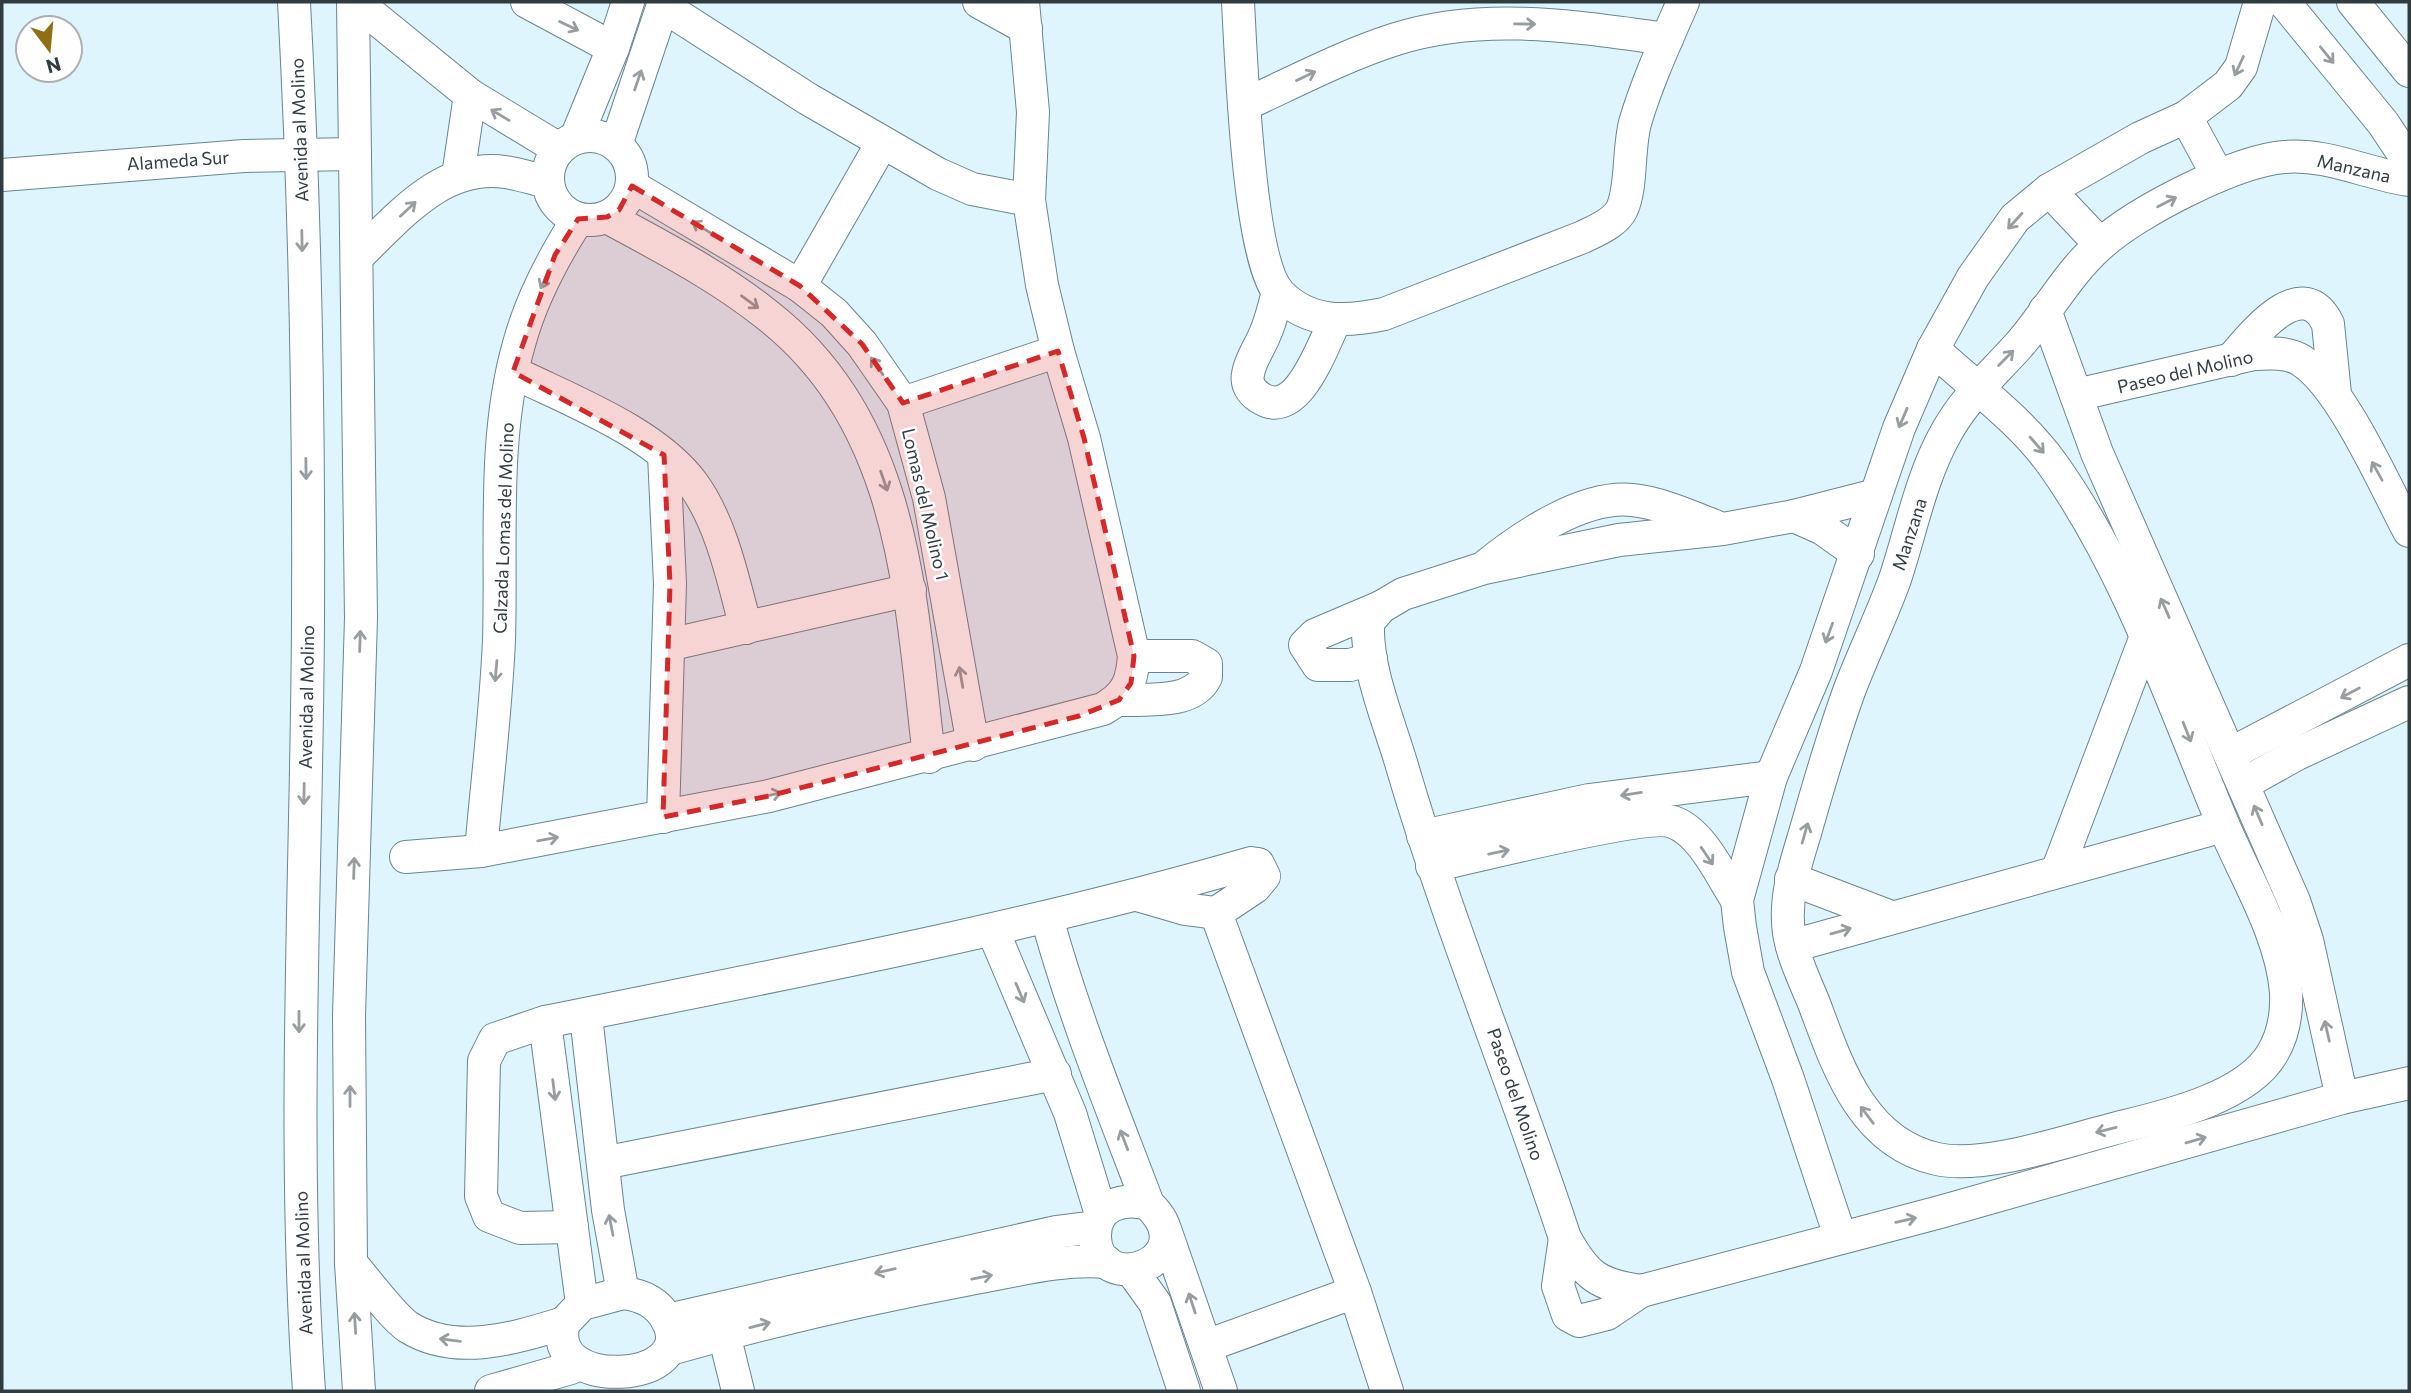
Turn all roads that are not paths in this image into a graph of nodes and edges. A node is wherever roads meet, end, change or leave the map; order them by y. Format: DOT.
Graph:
graph roads {
  1 [pos="294,2"];
  2 [pos="354,2"];
  3 [pos="527,2"];
  4 [pos="628,2"];
  5 [pos="979,2"];
  6 [pos="1238,2"];
  7 [pos="1683,2"];
  8 [pos="2260,2"];
  9 [pos="2284,2"];
  10 [pos="2353,2"];
  11 [pos="664,4"];
  12 [pos="1025,15"];
  13 [pos="1667,39"];
  14 [pos="613,48"];
  15 [pos="2409,71"];
  16 [pos="470,95"];
  17 [pos="1244,105"];
  18 [pos="2186,117"];
  19 [pos="882,143"];
  20 [pos="568,144"];
  21 [pos="616,145"];
  22 [pos="302,154"];
  23 [pos="355,154"];
  24 [pos="2409,162"];
  25 [pos="2,175"];
  26 [pos="458,176"];
  27 [pos="2218,176"];
  28 [pos="2409,180"];
  29 [pos="548,182"];
  30 [pos="632,186"];
  31 [pos="2049,190"];
  32 [pos="1029,201"];
  33 [pos="592,218"];
  34 [pos="2100,244"];
  35 [pos="358,256"];
  36 [pos="800,286"];
  37 [pos="1278,292"];
  38 [pos="2045,310"];
  39 [pos="1335,321"];
  40 [pos="1933,349"];
  41 [pos="1058,351"];
  42 [pos="2231,360"];
  43 [pos="513,372"];
  44 [pos="1976,388"];
  45 [pos="2335,394"];
  46 [pos="2076,396"];
  47 [pos="903,404"];
  48 [pos="664,455"];
  49 [pos="1876,495"];
  50 [pos="1794,516"];
  51 [pos="2409,531"];
  52 [pos="1858,554"];
  53 [pos="910,590"];
  54 [pos="1381,607"];
  55 [pos="746,628"];
  56 [pos="2145,639"];
  57 [pos="668,645"];
  58 [pos="1134,656"];
  59 [pos="1371,659"];
  60 [pos="2409,660"];
  61 [pos="1816,671"];
  62 [pos="2178,675"];
  63 [pos="1852,682"];
  64 [pos="1119,700"];
  65 [pos="2409,702"];
  66 [pos="973,744"];
  67 [pos="2230,754"];
  68 [pos="929,757"];
  69 [pos="1771,777"];
  70 [pos="2245,783"];
  71 [pos="1675,787"];
  72 [pos="663,817"];
  73 [pos="1672,821"];
  74 [pos="2223,826"];
  75 [pos="1423,836"];
  76 [pos="481,851"];
  77 [pos="406,857"];
  78 [pos="1432,866"];
  79 [pos="2058,869"];
  80 [pos="1791,879"];
  81 [pos="1137,895"];
  82 [pos="1737,900"];
  83 [pos="1216,913"];
  84 [pos="1891,917"];
  85 [pos="1047,918"];
  86 [pos="993,931"];
  87 [pos="2307,940"];
  88 [pos="1792,946"];
  89 [pos="2276,948"];
  90 [pos="586,1016"];
  91 [pos="545,1022"];
  92 [pos="1835,1061"];
  93 [pos="1055,1074"];
  94 [pos="1788,1079"];
  95 [pos="2409,1083"];
  96 [pos="2342,1098"];
  97 [pos="2140,1122"];
  98 [pos="2148,1154"];
  99 [pos="1931,1157"];
  100 [pos="603,1163"];
  101 [pos="1148,1204"];
  102 [pos="1940,1212"];
  103 [pos="1098,1221"];
  104 [pos="572,1227"];
  105 [pos="1166,1232"];
  106 [pos="1840,1236"];
  107 [pos="1565,1238"];
  108 [pos="351,1263"];
  109 [pos="1119,1266"];
  110 [pos="1641,1291"];
  111 [pos="1355,1292"];
  112 [pos="623,1293"];
  113 [pos="573,1314"];
  114 [pos="724,1334"];
  115 [pos="669,1335"];
  116 [pos="503,1341"];
  117 [pos="1206,1346"];
  118 [pos="571,1368"];
  119 [pos="652,1382"];
  120 [pos="504,1388"];
  121 [pos="600,1388"];
  122 [pos="1180,1390"];
  123 [pos="309,1391"];
  124 [pos="359,1391"];
  125 [pos="738,1391"];
  126 [pos="1221,1391"];
  127 [pos="1388,1391"];
  1 -- 22 [label="street, Avenida al Molino"];
  2 -- 16 [label="street"];
  2 -- 23 [label="street"];
  3 -- 14 [label="street, one-way"];
  4 -- 14 [label="street"];
  5 -- 12 [label="street"];
  6 -- 17 [label="street"];
  7 -- 13 [label="street"];
  8 -- 18 [label="street, one-way"];
  9 -- 24 [label="street, one-way"];
  10 -- 15 [label="street"];
  11 -- 19 [label="street"];
  21 -- 11 [label="street, one-way"];
  12 -- 32 [label="street"];
  17 -- 13 [label="street, one-way"];
  13 -- 39 [label="street"];
  14 -- 20 [label="street"];
  20 -- 16 [label="street, one-way"];
  16 -- 26 [label="street"];
  17 -- 37 [label="street"];
  18 -- 27 [label="street"];
  18 -- 31 [label="street"];
  19 -- 32 [label="street"];
  19 -- 36 [label="street"];
  20 -- 21 [label="street"];
  20 -- 29 [label="street"];
  21 -- 30 [label="street"];
  22 -- 23 [label="street, Alameda Sur"];
  22 -- 25 [label="street, Alameda Sur"];
  22 -- 123 [label="street, Avenida al Molino, one-way"];
  23 -- 35 [label="street"];
  26 -- 29 [label="street"];
  35 -- 26 [label="street, one-way"];
  27 -- 28 [label="street, Manzana"];
  34 -- 27 [label="street, Manzana, one-way"];
  29 -- 33 [label="street"];
  30 -- 33 [label="street"];
  36 -- 30 [label="street, Lomas del Molino 1, one-way"];
  31 -- 34 [label="street"];
  31 -- 40 [label="street, one-way"];
  32 -- 41 [label="street"];
  33 -- 43 [label="street, Calzada Lomas del Molino, one-way"];
  33 -- 53 [label="street, Lomas del Molino 1, one-way"];
  34 -- 38 [label="street, Manzana"];
  108 -- 35 [label="street, one-way"];
  47 -- 36 [label="street, Lomas del Molino 1, one-way"];
  37 -- 39 [label="street"];
  37 -- 39 [label="street"];
  44 -- 38 [label="street, Manzana, one-way"];
  38 -- 46 [label="street"];
  40 -- 44 [label="street"];
  40 -- 49 [label="street, one-way"];
  41 -- 47 [label="street"];
  41 -- 58 [label="street"];
  42 -- 45 [label="street, Paseo del Molino"];
  42 -- 45 [label="street"];
  42 -- 46 [label="street, Paseo del Molino"];
  43 -- 48 [label="street"];
  43 -- 76 [label="street, Calzada Lomas del Molino, one-way"];
  44 -- 56 [label="street, one-way"];
  44 -- 63 [label="street, Manzana"];
  51 -- 45 [label="street, Paseo del Molino, one-way"];
  62 -- 46 [label="street, one-way"];
  66 -- 47 [label="street, Lomas del Molino 1, one-way"];
  48 -- 55 [label="street"];
  48 -- 57 [label="street"];
  49 -- 50 [label="street"];
  49 -- 52 [label="street"];
  50 -- 52 [label="street"];
  50 -- 54 [label="street"];
  52 -- 61 [label="street, one-way"];
  53 -- 55 [label="street"];
  53 -- 68 [label="street, Lomas del Molino 1"];
  54 -- 59 [label="street, Paseo del Molino"];
  54 -- 59 [label="street"];
  55 -- 57 [label="street"];
  56 -- 62 [label="street"];
  56 -- 79 [label="street"];
  57 -- 72 [label="street"];
  58 -- 64 [label="street"];
  58 -- 64 [label="street"];
  59 -- 75 [label="street, Paseo del Molino"];
  60 -- 67 [label="street, one-way"];
  61 -- 63 [label="street"];
  61 -- 69 [label="street"];
  62 -- 67 [label="street"];
  62 -- 74 [label="street, one-way"];
  80 -- 63 [label="street, Manzana, one-way"];
  64 -- 66 [label="street"];
  65 -- 70 [label="street"];
  66 -- 68 [label="street"];
  67 -- 70 [label="street"];
  72 -- 68 [label="street, one-way"];
  69 -- 71 [label="street"];
  69 -- 82 [label="street"];
  87 -- 70 [label="street, one-way"];
  71 -- 73 [label="street"];
  71 -- 75 [label="street, one-way"];
  76 -- 72 [label="street, one-way"];
  78 -- 73 [label="street, one-way"];
  73 -- 82 [label="street, one-way"];
  74 -- 79 [label="street"];
  74 -- 89 [label="street"];
  75 -- 78 [label="street, Paseo del Molino"];
  76 -- 77 [label="street"];
  78 -- 107 [label="street, Paseo del Molino"];
  79 -- 84 [label="street"];
  80 -- 84 [label="street"];
  80 -- 88 [label="street, Manzana"];
  81 -- 83 [label="street"];
  81 -- 83 [label="street"];
  81 -- 85 [label="street"];
  82 -- 94 [label="street"];
  83 -- 111 [label="street"];
  88 -- 84 [label="street, one-way"];
  85 -- 86 [label="street"];
  101 -- 85 [label="street, one-way"];
  86 -- 90 [label="street"];
  86 -- 93 [label="street, one-way"];
  87 -- 89 [label="street"];
  96 -- 87 [label="street, one-way"];
  88 -- 92 [label="street, Manzana"];
  89 -- 97 [label="street"];
  90 -- 91 [label="street"];
  90 -- 100 [label="street"];
  91 -- 104 [label="street, one-way"];
  91 -- 104 [label="street"];
  92 -- 94 [label="street"];
  99 -- 92 [label="street, Manzana, one-way"];
  93 -- 100 [label="street"];
  93 -- 103 [label="street"];
  94 -- 106 [label="street"];
  95 -- 96 [label="street"];
  98 -- 96 [label="street, Paseo del Molino, one-way"];
  97 -- 98 [label="street"];
  97 -- 99 [label="street, one-way"];
  98 -- 102 [label="street, Paseo del Molino"];
  99 -- 102 [label="street"];
  112 -- 100 [label="street, one-way"];
  101 -- 103 [label="street"];
  101 -- 105 [label="street"];
  106 -- 102 [label="street, Paseo del Molino, one-way"];
  103 -- 109 [label="street"];
  103 -- 115 [label="street, one-way"];
  104 -- 113 [label="street"];
  105 -- 109 [label="street"];
  117 -- 105 [label="street, one-way"];
  106 -- 110 [label="street, Paseo del Molino"];
  107 -- 110 [label="street, Paseo del Molino"];
  107 -- 110 [label="street"];
  116 -- 108 [label="street, one-way"];
  124 -- 108 [label="street, one-way"];
  114 -- 109 [label="street, one-way"];
  109 -- 122 [label="street"];
  111 -- 117 [label="street"];
  111 -- 127 [label="street"];
  112 -- 113 [label="street"];
  112 -- 115 [label="street"];
  113 -- 116 [label="street"];
  113 -- 118 [label="street"];
  114 -- 115 [label="street"];
  114 -- 125 [label="street"];
  115 -- 119 [label="street"];
  116 -- 120 [label="street"];
  117 -- 126 [label="street"];
  118 -- 120 [label="street"];
  118 -- 121 [label="street"];
  119 -- 121 [label="street"];
}
